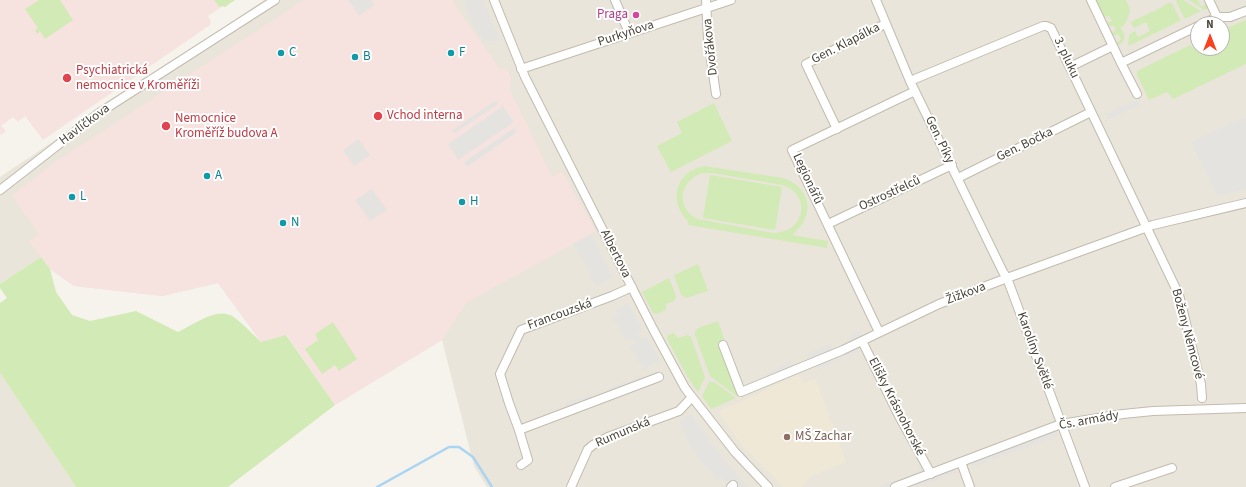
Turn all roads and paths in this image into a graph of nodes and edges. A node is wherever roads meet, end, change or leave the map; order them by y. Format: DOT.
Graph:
graph roads {
  1 [pos="275,0"];
  2 [pos="494,0"];
  3 [pos="615,0"];
  4 [pos="731,0"];
  5 [pos="876,0"];
  6 [pos="1091,0"];
  7 [pos="1209,0"];
  8 [pos="707,4"];
  9 [pos="1246,11"];
  10 [pos="1217,16"];
  11 [pos="1230,17"];
  12 [pos="885,24"];
  13 [pos="1190,30"];
  14 [pos="629,33"];
  15 [pos="1113,46"];
  16 [pos="1121,63"];
  17 [pos="1070,67"];
  18 [pos="521,69"];
  19 [pos="910,81"];
  20 [pos="915,91"];
  21 [pos="716,94"];
  22 [pos="1137,94"];
  23 [pos="1092,112"];
  24 [pos="837,129"];
  25 [pos="952,165"];
  26 [pos="958,178"];
  27 [pos="0,190"];
  28 [pos="1246,203"];
  29 [pos="828,224"];
  30 [pos="1147,227"];
  31 [pos="1007,278"];
  32 [pos="632,287"];
  33 [pos="879,332"];
  34 [pos="862,341"];
  35 [pos="723,345"];
  36 [pos="659,378"];
  37 [pos="692,397"];
  38 [pos="1202,398"];
  39 [pos="1246,408"];
  40 [pos="1061,424"];
  41 [pos="519,430"];
  42 [pos="961,462"];
  43 [pos="521,465"];
  44 [pos="1172,468"];
  45 [pos="931,474"];
  46 [pos="571,487"];
  47 [pos="768,487"];
  48 [pos="895,487"];
  49 [pos="970,487"];
  50 [pos="1085,487"];
  51 [pos="1115,487"];
  1 -- 27 [label="street, Havlíčkova"];
  2 -- 18 [label="street, Albertova"];
  3 -- 14 [label="street"];
  4 -- 8 [label="street, Purkyňova"];
  5 -- 12 [label="street, Gen. Píky"];
  6 -- 15 [label="street"];
  7 -- 10 [label="street"];
  8 -- 14 [label="street, Purkyňova"];
  8 -- 21 [label="street, Dvořákova"];
  9 -- 11 [label="street"];
  12 -- 19 [label="street, Gen. Píky"];
  12 -- 24 [label="street, Gen. Klapálka"];
  13 -- 16 [label="street"];
  14 -- 18 [label="street, Purkyňova"];
  15 -- 16 [label="street"];
  15 -- 17 [label="street"];
  16 -- 22 [label="street"];
  17 -- 19 [label="street, 3. pluku"];
  17 -- 23 [label="street, 3. pluku"];
  18 -- 32 [label="street, Albertova"];
  19 -- 20 [label="street, Gen. Píky"];
  20 -- 24 [label="street, Legionářů"];
  20 -- 25 [label="street, Gen. Píky"];
  23 -- 26 [label="street, Gen. Bočka"];
  23 -- 30 [label="street, 3. pluku"];
  24 -- 29 [label="street, Legionářů"];
  25 -- 26 [label="street, Gen. Píky"];
  25 -- 29 [label="street, Ostrostřelců"];
  26 -- 31 [label="street, Gen. Píky"];
  28 -- 30 [label="street, Žižkova"];
  29 -- 33 [label="street, Legionářů"];
  30 -- 31 [label="street, Žižkova"];
  30 -- 38 [label="street, Boženy Němcové"];
  31 -- 33 [label="street, Žižkova"];
  31 -- 40 [label="street, Karolíny Světlé"];
  32 -- 37 [label="street, Albertova"];
  32 -- 41 [label="street, Francouzská"];
  33 -- 34 [label="street, Žižkova"];
  34 -- 35 [label="street, Žižkova"];
  34 -- 45 [label="street, Elišky Krásnohorské"];
  36 -- 41 [label="street"];
  37 -- 46 [label="street, Rumunská"];
  37 -- 47 [label="street, Albertova"];
  39 -- 40 [label="street, Čs. armády"];
  40 -- 42 [label="street, Čs. armády"];
  40 -- 50 [label="street, Karolíny Světlé"];
  41 -- 43 [label="street, Francouzská"];
  42 -- 45 [label="street, Čs. armády"];
  42 -- 49 [label="street"];
  44 -- 51 [label="street"];
  45 -- 48 [label="street, Čs. armády"];
}
